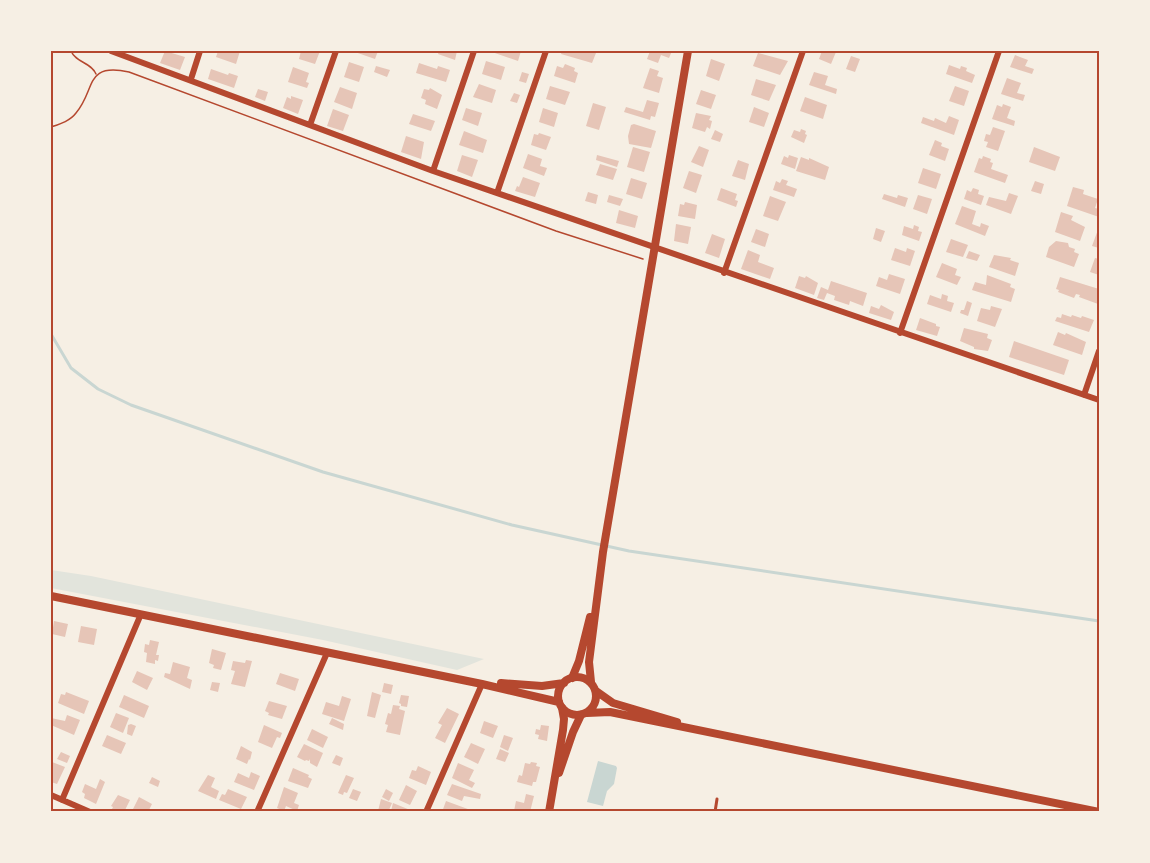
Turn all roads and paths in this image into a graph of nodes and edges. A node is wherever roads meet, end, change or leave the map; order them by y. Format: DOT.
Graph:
graph roads {
  1 [pos="71,51"];
  2 [pos="111,51"];
  3 [pos="200,51"];
  4 [pos="336,51"];
  5 [pos="474,51"];
  6 [pos="546,51"];
  7 [pos="688,51"];
  8 [pos="803,51"];
  9 [pos="999,51"];
  10 [pos="97,75"];
  11 [pos="190,79"];
  12 [pos="310,125"];
  13 [pos="51,127"];
  14 [pos="433,171"];
  15 [pos="497,193"];
  16 [pos="655,248"];
  17 [pos="652,267"];
  18 [pos="724,273"];
  19 [pos="900,333"];
  20 [pos="1099,351"];
  21 [pos="1084,395"];
  22 [pos="1099,400"];
  23 [pos="597,593"];
  24 [pos="51,596"];
  25 [pos="141,614"];
  26 [pos="327,653"];
  27 [pos="568,680"];
  28 [pos="591,682"];
  29 [pos="482,684"];
  30 [pos="596,691"];
  31 [pos="561,705"];
  32 [pos="584,714"];
  33 [pos="744,740"];
  34 [pos="51,795"];
  35 [pos="552,797"];
  36 [pos="717,799"];
  37 [pos="62,800"];
  38 [pos="90,812"];
  39 [pos="257,812"];
  40 [pos="426,812"];
  41 [pos="549,812"];
  42 [pos="715,812"];
  43 [pos="1099,812"];
  1 -- 10 [label="path"];
  2 -- 11 [label="street"];
  3 -- 11 [label="street"];
  4 -- 12 [label="street"];
  5 -- 14 [label="street"];
  6 -- 15 [label="street"];
  7 -- 16 [label="street"];
  8 -- 18 [label="street"];
  9 -- 19 [label="street"];
  10 -- 13 [label="path"];
  10 -- 17 [label="path"];
  11 -- 12 [label="street"];
  12 -- 14 [label="street"];
  14 -- 15 [label="street"];
  15 -- 16 [label="street"];
  16 -- 17 [label="street"];
  16 -- 18 [label="street"];
  17 -- 23 [label="street"];
  18 -- 19 [label="street"];
  19 -- 21 [label="street"];
  20 -- 21 [label="street"];
  21 -- 22 [label="street"];
  23 -- 27 [label="street"];
  23 -- 28 [label="street"];
  24 -- 25 [label="main road"];
  25 -- 26 [label="main road"];
  25 -- 37 [label="street"];
  26 -- 29 [label="main road"];
  26 -- 39 [label="street"];
  27 -- 28 [label="main road"];
  27 -- 29 [label="main road"];
  27 -- 31 [label="main road"];
  28 -- 30 [label="main road"];
  29 -- 31 [label="main road"];
  29 -- 40 [label="street"];
  30 -- 32 [label="main road"];
  30 -- 33 [label="main road"];
  31 -- 32 [label="main road"];
  31 -- 35 [label="street"];
  32 -- 33 [label="main road"];
  32 -- 35 [label="street"];
  33 -- 43 [label="main road"];
  34 -- 37 [label="street"];
  35 -- 41 [label="street"];
  36 -- 42 [label="lane"];
  37 -- 38 [label="street"];
}
